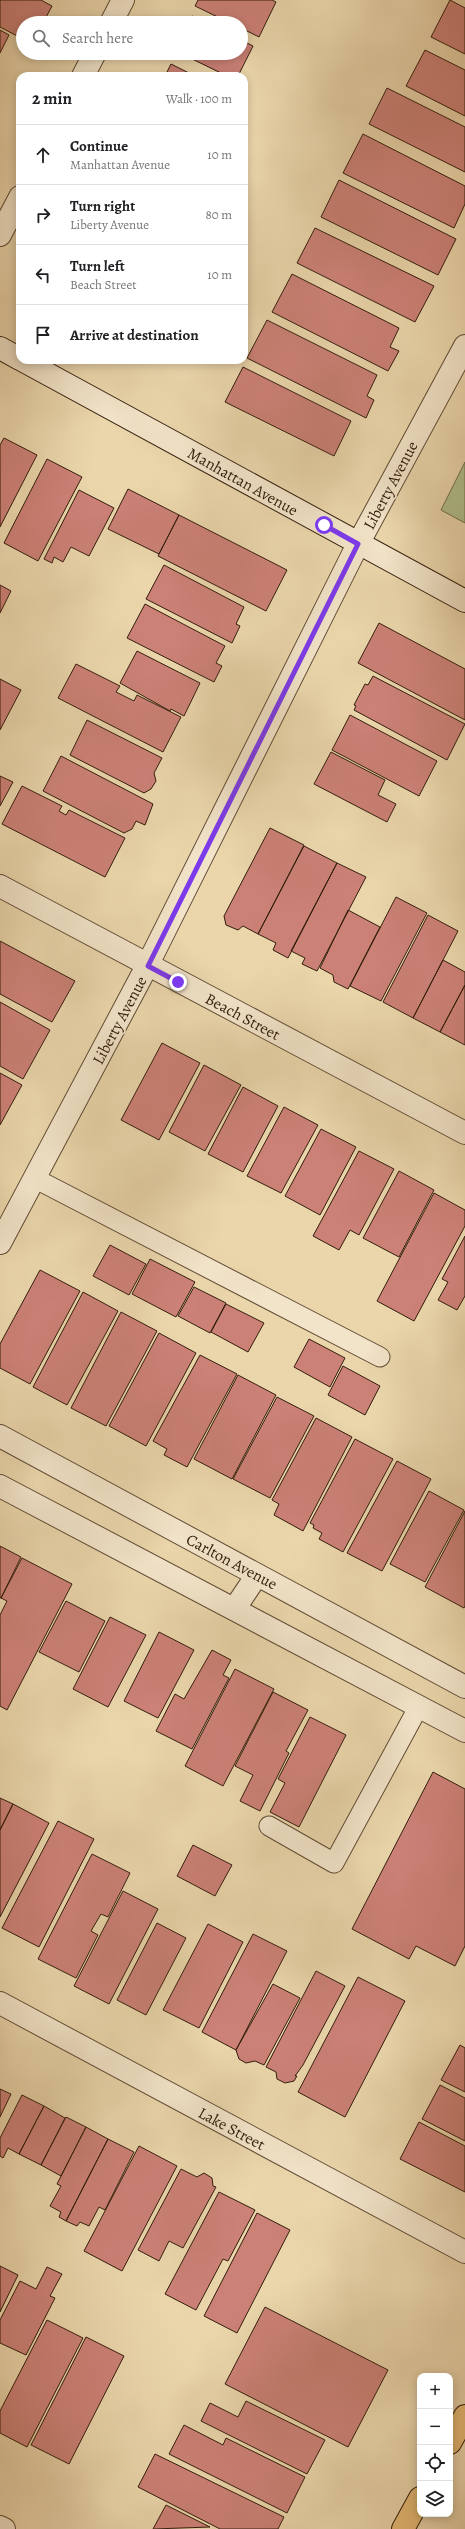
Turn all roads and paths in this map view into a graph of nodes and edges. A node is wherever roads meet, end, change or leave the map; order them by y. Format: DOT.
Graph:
graph roads {
  1 [pos="123,0"];
  2 [pos="115,16"];
  3 [pos="91,60"];
  4 [pos="85,72"];
  5 [pos="16,204"];
  6 [pos="0,235"];
  7 [pos="465,346"];
  8 [pos="0,348"];
  9 [pos="16,356"];
  10 [pos="30,364"];
  11 [pos="358,544"];
  12 [pos="465,601"];
  13 [pos="0,886"];
  14 [pos="148,966"];
  15 [pos="465,1132"];
  16 [pos="34,1178"];
  17 [pos="0,1243"];
  18 [pos="380,1357"];
  19 [pos="0,1436"];
  20 [pos="0,1486"];
  21 [pos="257,1575"];
  22 [pos="235,1608"];
  23 [pos="465,1687"];
  24 [pos="419,1706"];
  25 [pos="465,1731"];
  26 [pos="269,1826"];
  27 [pos="0,2004"];
  28 [pos="465,2252"];
  29 [pos="465,2416"];
  30 [pos="453,2438"];
  31 [pos="417,2503"];
  32 [pos="0,2527"];
  33 [pos="4,2529"];
  34 [pos="403,2529"];
  1 -- 2 [label="street"];
  3 -- 4 [label="street"];
  5 -- 6 [label="street"];
  7 -- 11 [label="street, Liberty Avenue"];
  8 -- 9 [label="street, Manhattan Avenue"];
  10 -- 11 [label="street, Manhattan Avenue"];
  11 -- 12 [label="street, Manhattan Avenue"];
  11 -- 14 [label="street, Liberty Avenue"];
  13 -- 14 [label="street, Beach Street"];
  14 -- 15 [label="street, Beach Street"];
  14 -- 16 [label="street, Liberty Avenue"];
  16 -- 17 [label="street, Liberty Avenue"];
  16 -- 18 [label="lane"];
  19 -- 21 [label="street, Carlton Avenue"];
  20 -- 22 [label="street"];
  21 -- 22 [label="street"];
  21 -- 23 [label="street, Carlton Avenue"];
  22 -- 24 [label="street"];
  24 -- 25 [label="street"];
  24 -- 26 [label="lane"];
  27 -- 28 [label="street, Lake Street"];
  29 -- 30 [label="main road"];
  31 -- 34 [label="main road"];
  32 -- 33 [label="street"];
}
